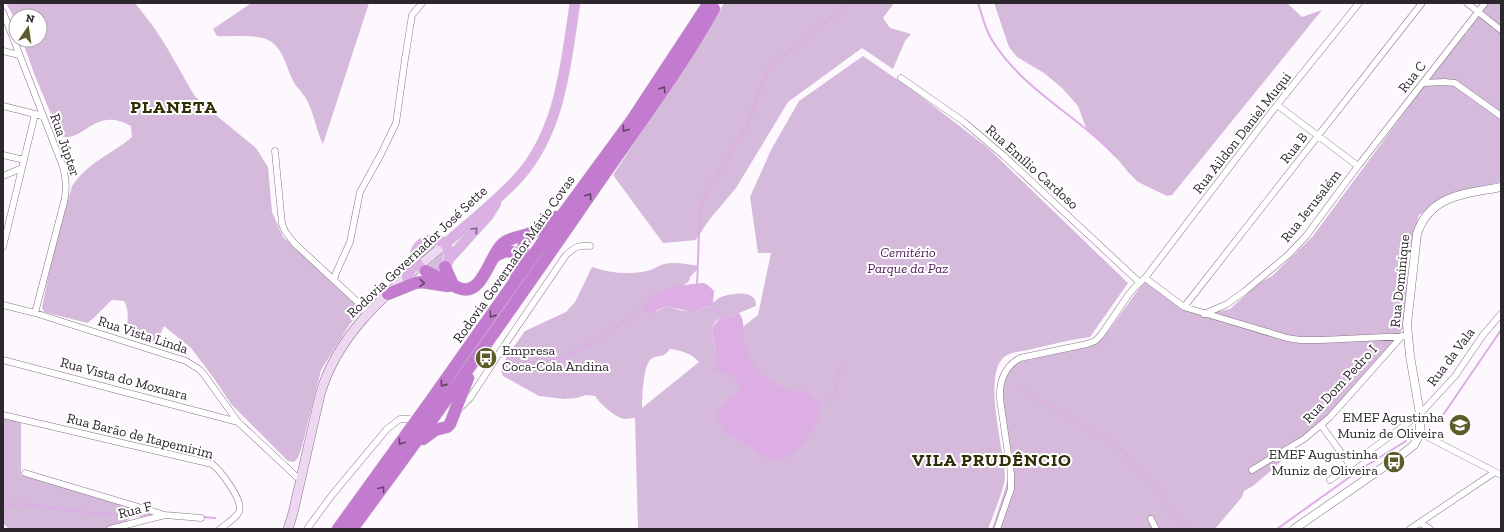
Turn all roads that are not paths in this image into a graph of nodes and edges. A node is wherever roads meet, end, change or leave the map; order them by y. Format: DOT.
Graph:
graph roads {
  1 [pos="422,3"];
  2 [pos="575,3"];
  3 [pos="709,3"];
  4 [pos="717,3"];
  5 [pos="1359,3"];
  6 [pos="1422,3"];
  7 [pos="1467,3"];
  8 [pos="1485,3"];
  9 [pos="3,12"];
  10 [pos="1478,12"];
  11 [pos="1501,30"];
  12 [pos="3,51"];
  13 [pos="19,55"];
  14 [pos="901,78"];
  15 [pos="1423,83"];
  16 [pos="1277,105"];
  17 [pos="3,106"];
  18 [pos="35,114"];
  19 [pos="42,116"];
  20 [pos="1501,116"];
  21 [pos="1319,136"];
  22 [pos="275,151"];
  23 [pos="3,154"];
  24 [pos="24,160"];
  25 [pos="1358,166"];
  26 [pos="22,168"];
  27 [pos="3,176"];
  28 [pos="1501,187"];
  29 [pos="500,194"];
  30 [pos="570,206"];
  31 [pos="531,233"];
  32 [pos="547,236"];
  33 [pos="441,242"];
  34 [pos="590,246"];
  35 [pos="3,247"];
  36 [pos="493,257"];
  37 [pos="520,259"];
  38 [pos="447,263"];
  39 [pos="421,266"];
  40 [pos="407,277"];
  41 [pos="1145,278"];
  42 [pos="334,280"];
  43 [pos="1140,282"];
  44 [pos="514,283"];
  45 [pos="455,286"];
  46 [pos="388,294"];
  47 [pos="3,305"];
  48 [pos="1184,307"];
  49 [pos="509,311"];
  50 [pos="35,313"];
  51 [pos="1204,314"];
  52 [pos="1501,314"];
  53 [pos="367,315"];
  54 [pos="1405,336"];
  55 [pos="480,352"];
  56 [pos="3,360"];
  57 [pos="466,397"];
  58 [pos="432,399"];
  59 [pos="1420,414"];
  60 [pos="3,415"];
  61 [pos="416,421"];
  62 [pos="238,422"];
  63 [pos="437,424"];
  64 [pos="1321,424"];
  65 [pos="1420,433"];
  66 [pos="1350,465"];
  67 [pos="1252,470"];
  68 [pos="25,474"];
  69 [pos="1498,474"];
  70 [pos="300,480"];
  71 [pos="1330,480"];
  72 [pos="165,515"];
  73 [pos="201,518"];
  74 [pos="1151,518"];
  75 [pos="1420,523"];
  76 [pos="110,529"];
  77 [pos="220,529"];
  78 [pos="288,529"];
  79 [pos="307,529"];
  80 [pos="338,529"];
  81 [pos="352,529"];
  82 [pos="997,529"];
  83 [pos="1156,529"];
  84 [pos="1294,529"];
  85 [pos="1410,529"];
  86 [pos="1430,529"];
  1 -- 42 [label="street"];
  2 -- 29 [label="main road, Rodovia Governador José Sette"];
  3 -- 30 [label="highway, Rodovia Governador Mário Covas, one-way"];
  49 -- 4 [label="highway, Rodovia Governador Mário Covas, one-way"];
  5 -- 16 [label="street, Rua Aildon Daniel Muqui"];
  6 -- 21 [label="street, Rua B"];
  7 -- 10 [label="street"];
  8 -- 10 [label="street, Rua C"];
  9 -- 13 [label="street, Rua Júpter"];
  10 -- 11 [label="street"];
  10 -- 15 [label="street, Rua C"];
  12 -- 13 [label="street"];
  13 -- 19 [label="street, Rua Júpter"];
  14 -- 43 [label="street, Rua Emílio Cardoso"];
  15 -- 20 [label="street"];
  15 -- 25 [label="street, Rua C"];
  16 -- 21 [label="street"];
  16 -- 41 [label="street, Rua Aildon Daniel Muqui"];
  17 -- 18 [label="street"];
  18 -- 19 [label="street"];
  18 -- 24 [label="street"];
  19 -- 50 [label="street, Rua Júpter"];
  21 -- 25 [label="street"];
  21 -- 48 [label="street, Rua B"];
  22 -- 42 [label="street"];
  23 -- 24 [label="street"];
  24 -- 26 [label="street"];
  25 -- 51 [label="street, Rua Jerusalém"];
  26 -- 27 [label="street"];
  26 -- 35 [label="street"];
  28 -- 54 [label="street, Rua Dominique"];
  29 -- 33 [label="main road, Rodovia Governador José Sette"];
  38 -- 29 [label="main road, one-way"];
  30 -- 31 [label="highway"];
  30 -- 32 [label="highway, Rodovia Governador Mário Covas"];
  31 -- 32 [label="highway"];
  31 -- 36 [label="highway"];
  31 -- 37 [label="highway"];
  32 -- 44 [label="highway, Rodovia Governador Mário Covas"];
  32 -- 49 [label="highway"];
  33 -- 38 [label="main road"];
  33 -- 39 [label="main road, Rodovia Governador José Sette"];
  33 -- 39 [label="main road, Rodovia Governador José Sette"];
  34 -- 57 [label="street"];
  36 -- 37 [label="highway"];
  36 -- 45 [label="highway"];
  37 -- 44 [label="highway"];
  38 -- 39 [label="main road"];
  38 -- 45 [label="highway"];
  39 -- 40 [label="main road, Rodovia Governador José Sette"];
  39 -- 45 [label="highway"];
  40 -- 46 [label="main road, Rodovia Governador José Sette"];
  41 -- 43 [label="street, Rua Aildon Daniel Muqui"];
  41 -- 48 [label="street"];
  42 -- 53 [label="street"];
  43 -- 82 [label="street, Rua Aildon Daniel Muqui"];
  44 -- 58 [label="highway, Rodovia Governador Mário Covas, one-way"];
  46 -- 45 [label="highway, one-way"];
  46 -- 53 [label="main road, Rodovia Governador José Sette"];
  47 -- 50 [label="street, Rua Vista Linda"];
  48 -- 51 [label="street"];
  49 -- 55 [label="highway, Rodovia Governador Mário Covas"];
  50 -- 62 [label="street, Rua Vista Linda"];
  51 -- 54 [label="street"];
  52 -- 59 [label="street, Rua da Vala"];
  53 -- 70 [label="main road, Rodovia Governador José Sette"];
  54 -- 59 [label="street, Rua Dominique"];
  54 -- 64 [label="street, Rua Dom Pedro I"];
  55 -- 57 [label="highway"];
  55 -- 63 [label="highway, Rodovia Governador Mário Covas"];
  56 -- 62 [label="street, Rua Vista do Moxuara"];
  57 -- 63 [label="highway"];
  58 -- 61 [label="highway, Rodovia Governador Mário Covas"];
  58 -- 63 [label="highway"];
  59 -- 65 [label="street, Rua Dominique"];
  59 -- 66 [label="street, Rua da Vala"];
  60 -- 77 [label="street, Rua Barão de Itapemirim"];
  61 -- 79 [label="street"];
  61 -- 80 [label="highway, Rodovia Governador Mário Covas, one-way"];
  62 -- 70 [label="street, Rua Vista Linda"];
  81 -- 63 [label="highway, Rodovia Governador Mário Covas, one-way"];
  64 -- 66 [label="street"];
  64 -- 67 [label="street, Rua Dom Pedro I"];
  65 -- 69 [label="street"];
  65 -- 84 [label="street"];
  66 -- 71 [label="street, Rua da Vala"];
  68 -- 72 [label="street"];
  69 -- 75 [label="street"];
  70 -- 78 [label="main road, Rodovia Governador José Sette"];
  72 -- 73 [label="street"];
  72 -- 76 [label="street, Rua F"];
  74 -- 83 [label="street"];
  75 -- 85 [label="street"];
  75 -- 86 [label="street"];
}
